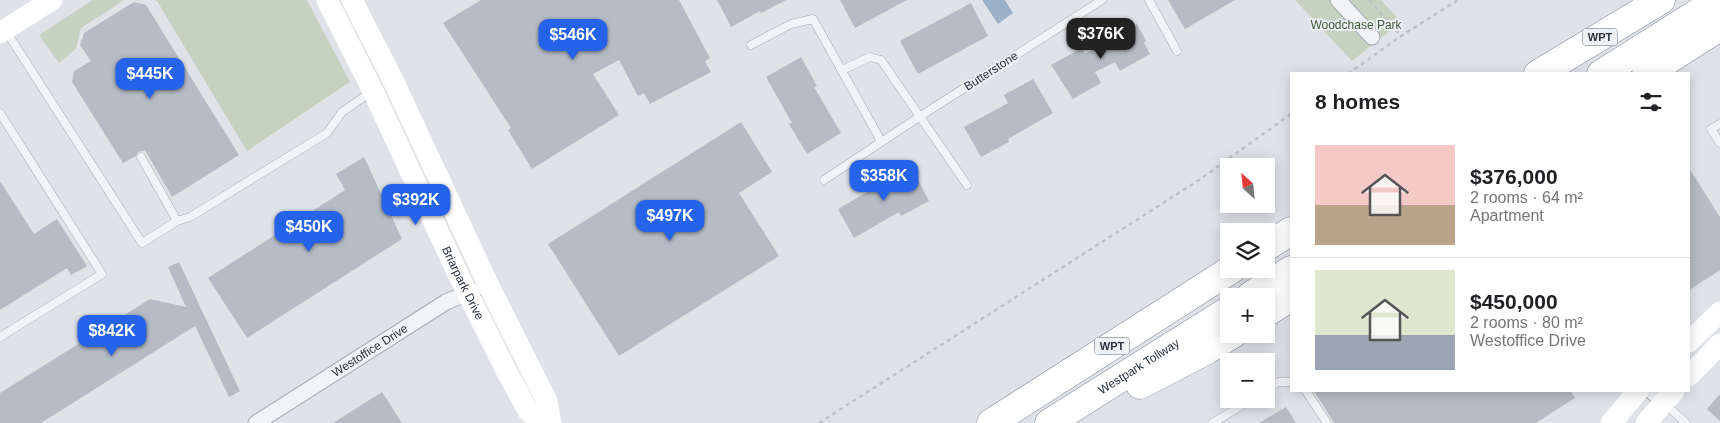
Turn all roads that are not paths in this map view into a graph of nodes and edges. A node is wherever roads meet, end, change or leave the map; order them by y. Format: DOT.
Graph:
graph roads {
  1 [pos="327,0"];
  2 [pos="353,0"];
  3 [pos="1102,0"];
  4 [pos="1149,0"];
  5 [pos="1338,0"];
  6 [pos="1640,0"];
  7 [pos="1661,0"];
  8 [pos="1718,0"];
  9 [pos="48,1"];
  10 [pos="1720,27"];
  11 [pos="3,31"];
  12 [pos="1372,37"];
  13 [pos="751,46"];
  14 [pos="1177,51"];
  15 [pos="842,70"];
  16 [pos="1540,72"];
  17 [pos="1540,72"];
  18 [pos="1604,72"];
  19 [pos="1649,72"];
  20 [pos="392,78"];
  21 [pos="373,90"];
  22 [pos="0,113"];
  23 [pos="919,117"];
  24 [pos="1720,124"];
  25 [pos="881,142"];
  26 [pos="1720,143"];
  27 [pos="141,157"];
  28 [pos="824,180"];
  29 [pos="967,186"];
  30 [pos="177,221"];
  31 [pos="1290,232"];
  32 [pos="1275,241"];
  33 [pos="1290,271"];
  34 [pos="1220,277"];
  35 [pos="488,284"];
  36 [pos="1263,288"];
  37 [pos="467,293"];
  38 [pos="1290,298"];
  39 [pos="1275,307"];
  40 [pos="1720,312"];
  41 [pos="1220,316"];
  42 [pos="0,337"];
  43 [pos="1690,341"];
  44 [pos="1220,342"];
  45 [pos="1720,344"];
  46 [pos="1690,375"];
  47 [pos="1290,382"];
  48 [pos="1275,384"];
  49 [pos="1307,392"];
  50 [pos="1637,392"];
  51 [pos="1663,395"];
  52 [pos="1237,408"];
  53 [pos="256,423"];
  54 [pos="544,423"];
  55 [pos="551,423"];
  56 [pos="991,423"];
  57 [pos="1049,423"];
  58 [pos="1068,423"];
  59 [pos="1213,423"];
  60 [pos="1326,423"];
  61 [pos="1611,423"];
  62 [pos="1646,423"];
  63 [pos="1686,423"];
  1 -- 21 [label="street, Briarpark Drive"];
  2 -- 20 [label="street, Briarpark Drive"];
  3 -- 23 [label="lane, Butterstone"];
  4 -- 14 [label="lane"];
  5 -- 12 [label="street"];
  6 -- 16 [label="highway"];
  7 -- 17 [label="highway, WPT"];
  8 -- 18 [label="highway, WPT"];
  9 -- 11 [label="street"];
  10 -- 19 [label="highway"];
  11 -- 30 [label="lane"];
  13 -- 15 [label="lane"];
  15 -- 23 [label="lane"];
  15 -- 25 [label="lane"];
  20 -- 21 [label="street"];
  20 -- 35 [label="street, Briarpark Drive"];
  21 -- 30 [label="lane"];
  21 -- 37 [label="street, Briarpark Drive"];
  22 -- 42 [label="lane"];
  23 -- 25 [label="lane, Butterstone"];
  23 -- 29 [label="lane"];
  24 -- 26 [label="lane"];
  25 -- 28 [label="lane, Butterstone"];
  27 -- 30 [label="lane"];
  31 -- 32 [label="highway"];
  33 -- 36 [label="highway"];
  34 -- 56 [label="highway, WPT"];
  35 -- 37 [label="street, Westoffice Drive"];
  35 -- 55 [label="street, Briarpark Drive"];
  37 -- 53 [label="street, Westoffice Drive"];
  37 -- 54 [label="street, Briarpark Drive"];
  38 -- 39 [label="highway"];
  40 -- 43 [label="street"];
  41 -- 57 [label="highway, Westpark Tollway / WPT"];
  44 -- 58 [label="highway"];
  45 -- 46 [label="street"];
  47 -- 48 [label="lane"];
  49 -- 60 [label="lane"];
  50 -- 61 [label="street"];
  51 -- 62 [label="street"];
  51 -- 63 [label="lane"];
  52 -- 59 [label="lane"];
}
